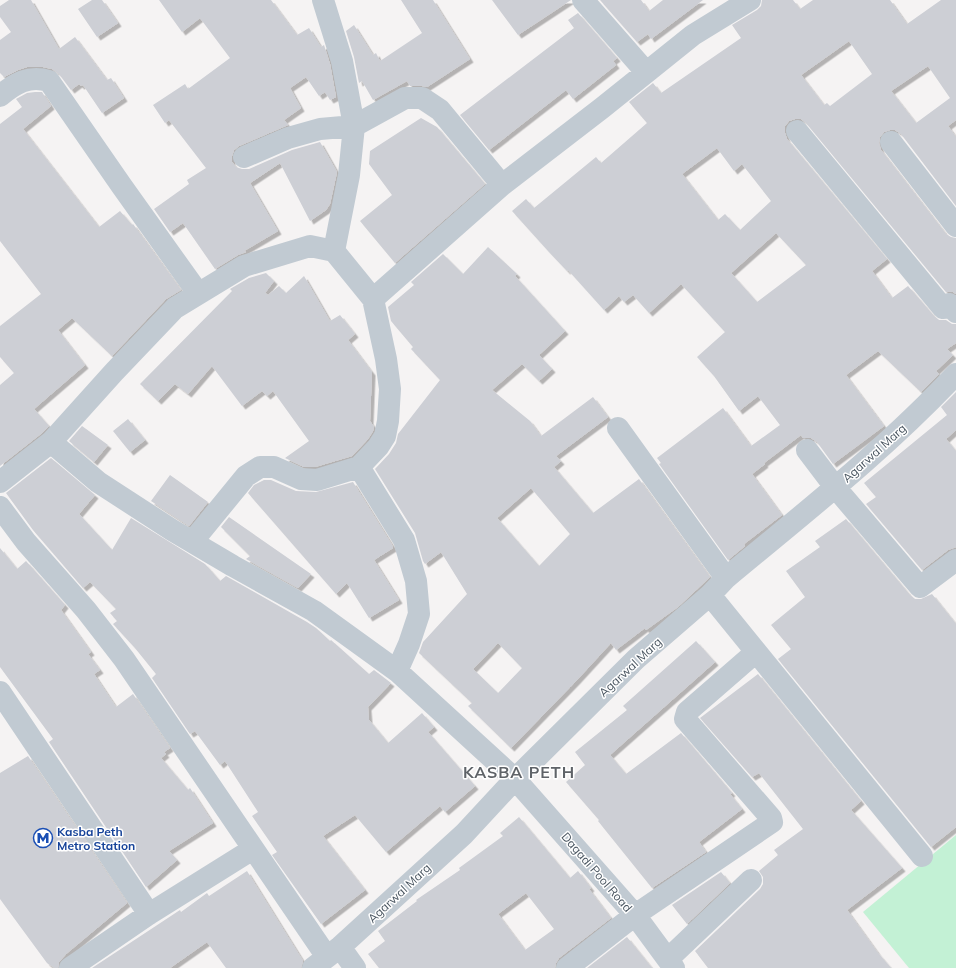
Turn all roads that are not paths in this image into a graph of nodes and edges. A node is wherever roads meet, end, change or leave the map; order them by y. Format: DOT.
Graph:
graph roads {
  1 [pos="323,0"];
  2 [pos="583,0"];
  3 [pos="750,0"];
  4 [pos="646,72"];
  5 [pos="0,96"];
  6 [pos="354,126"];
  7 [pos="797,131"];
  8 [pos="891,142"];
  9 [pos="244,157"];
  10 [pos="502,185"];
  11 [pos="956,226"];
  12 [pos="334,251"];
  13 [pos="198,293"];
  14 [pos="373,299"];
  15 [pos="956,312"];
  16 [pos="956,374"];
  17 [pos="618,428"];
  18 [pos="51,442"];
  19 [pos="807,450"];
  20 [pos="359,467"];
  21 [pos="0,482"];
  22 [pos="836,487"];
  23 [pos="0,507"];
  24 [pos="192,542"];
  25 [pos="956,560"];
  26 [pos="726,578"];
  27 [pos="710,595"];
  28 [pos="756,652"];
  29 [pos="397,671"];
  30 [pos="0,692"];
  31 [pos="515,779"];
  32 [pos="253,849"];
  33 [pos="922,856"];
  34 [pos="751,880"];
  35 [pos="149,914"];
  36 [pos="635,915"];
  37 [pos="327,957"];
  38 [pos="671,963"];
  39 [pos="70,968"];
  40 [pos="355,968"];
  41 [pos="567,968"];
  1 -- 6 [label="street"];
  2 -- 4 [label="street"];
  3 -- 4 [label="street"];
  4 -- 10 [label="street"];
  5 -- 13 [label="street"];
  6 -- 9 [label="street"];
  6 -- 10 [label="street"];
  6 -- 12 [label="street"];
  7 -- 15 [label="street"];
  8 -- 11 [label="street"];
  10 -- 14 [label="street"];
  12 -- 13 [label="street"];
  12 -- 14 [label="street"];
  13 -- 18 [label="street"];
  14 -- 20 [label="street"];
  16 -- 22 [label="street, Agarwal Marg"];
  17 -- 26 [label="street"];
  18 -- 21 [label="street"];
  18 -- 24 [label="street, Dagadi Pool Road"];
  19 -- 22 [label="street"];
  20 -- 24 [label="street"];
  20 -- 29 [label="street"];
  22 -- 25 [label="street"];
  22 -- 26 [label="street, Agarwal Marg"];
  23 -- 32 [label="street"];
  24 -- 29 [label="street, Dagadi Pool Road"];
  26 -- 27 [label="street, Agarwal Marg"];
  27 -- 28 [label="street"];
  27 -- 31 [label="street, Agarwal Marg"];
  28 -- 33 [label="street"];
  28 -- 36 [label="street"];
  29 -- 31 [label="street, Dagadi Pool Road"];
  30 -- 35 [label="street"];
  31 -- 36 [label="street, Dagadi Pool Road"];
  31 -- 37 [label="street, Agarwal Marg"];
  32 -- 35 [label="street"];
  32 -- 37 [label="street"];
  34 -- 38 [label="street"];
  35 -- 39 [label="street"];
  36 -- 38 [label="street, Dagadi Pool Road"];
  36 -- 41 [label="street"];
  37 -- 40 [label="street"];
}
